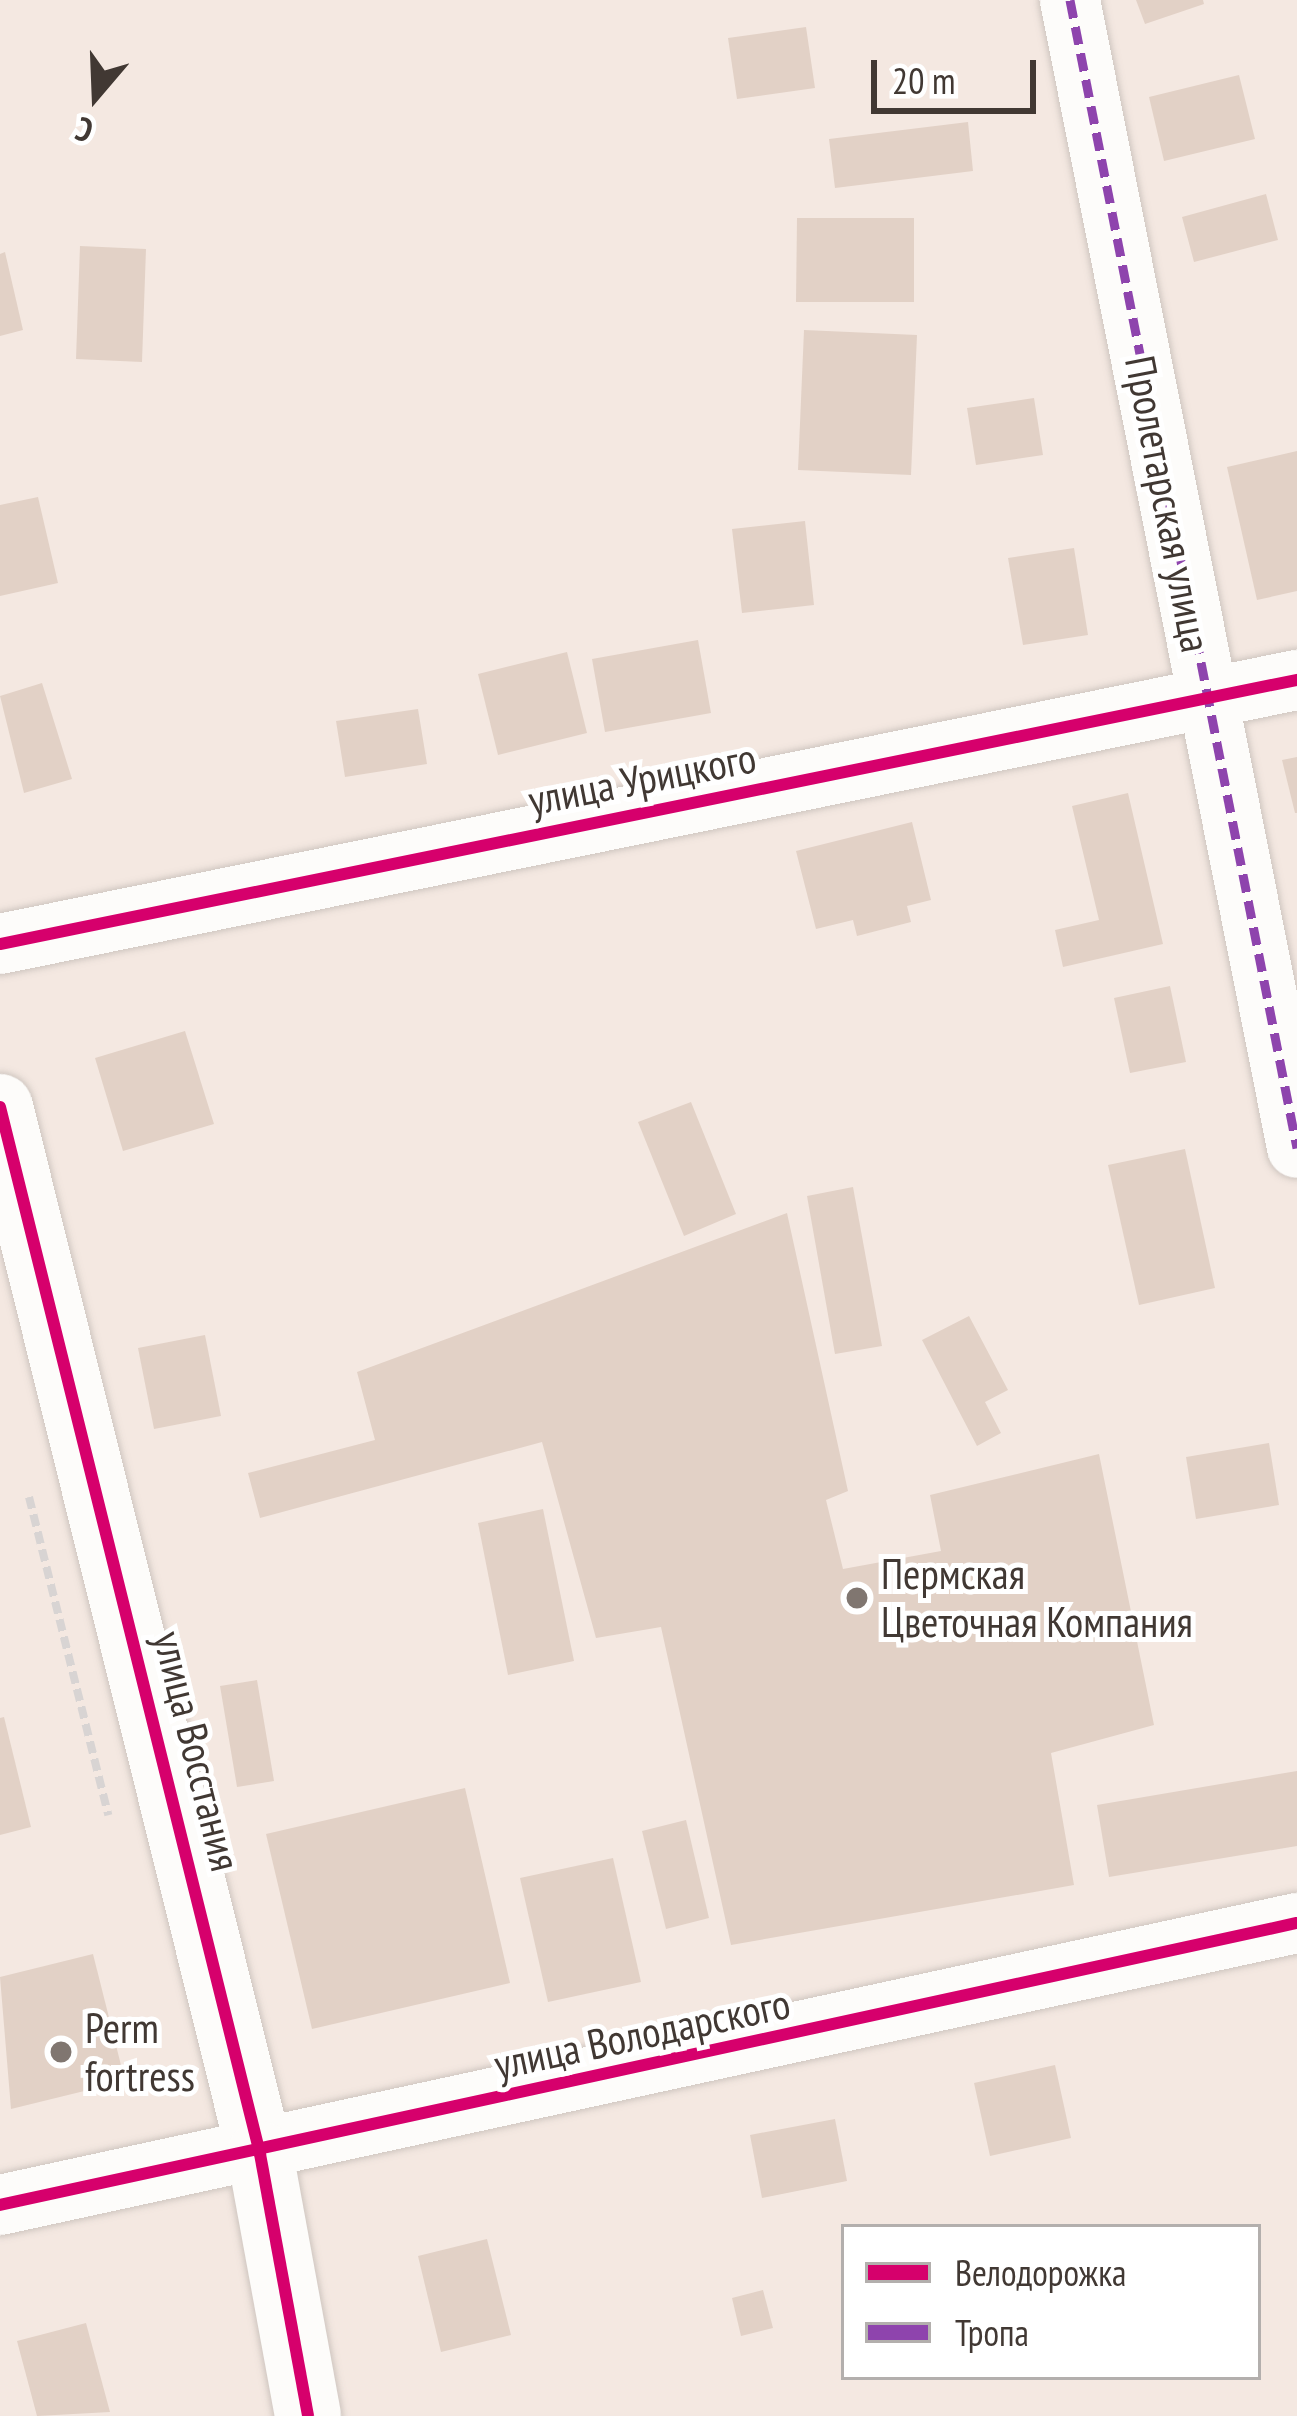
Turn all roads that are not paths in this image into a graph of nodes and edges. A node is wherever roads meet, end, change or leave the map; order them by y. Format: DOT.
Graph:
graph roads {
  1 [pos="1070,0"];
  2 [pos="1297,680"];
  3 [pos="1207,699"];
  4 [pos="0,944"];
  5 [pos="0,1106"];
  6 [pos="1297,1148"];
  7 [pos="1297,1923"];
  8 [pos="260,2153"];
  9 [pos="0,2205"];
  10 [pos="308,2416"];
  1 -- 3 [label="street, Пролетарская улица"];
  2 -- 3 [label="street, улица Урицкого"];
  3 -- 4 [label="street, улица Урицкого"];
  3 -- 6 [label="street, Пролетарская улица"];
  5 -- 8 [label="street, улица Восстания"];
  7 -- 8 [label="street, улица Володарского"];
  8 -- 9 [label="street, улица Володарского"];
  8 -- 10 [label="street, улица Восстания"];
}
